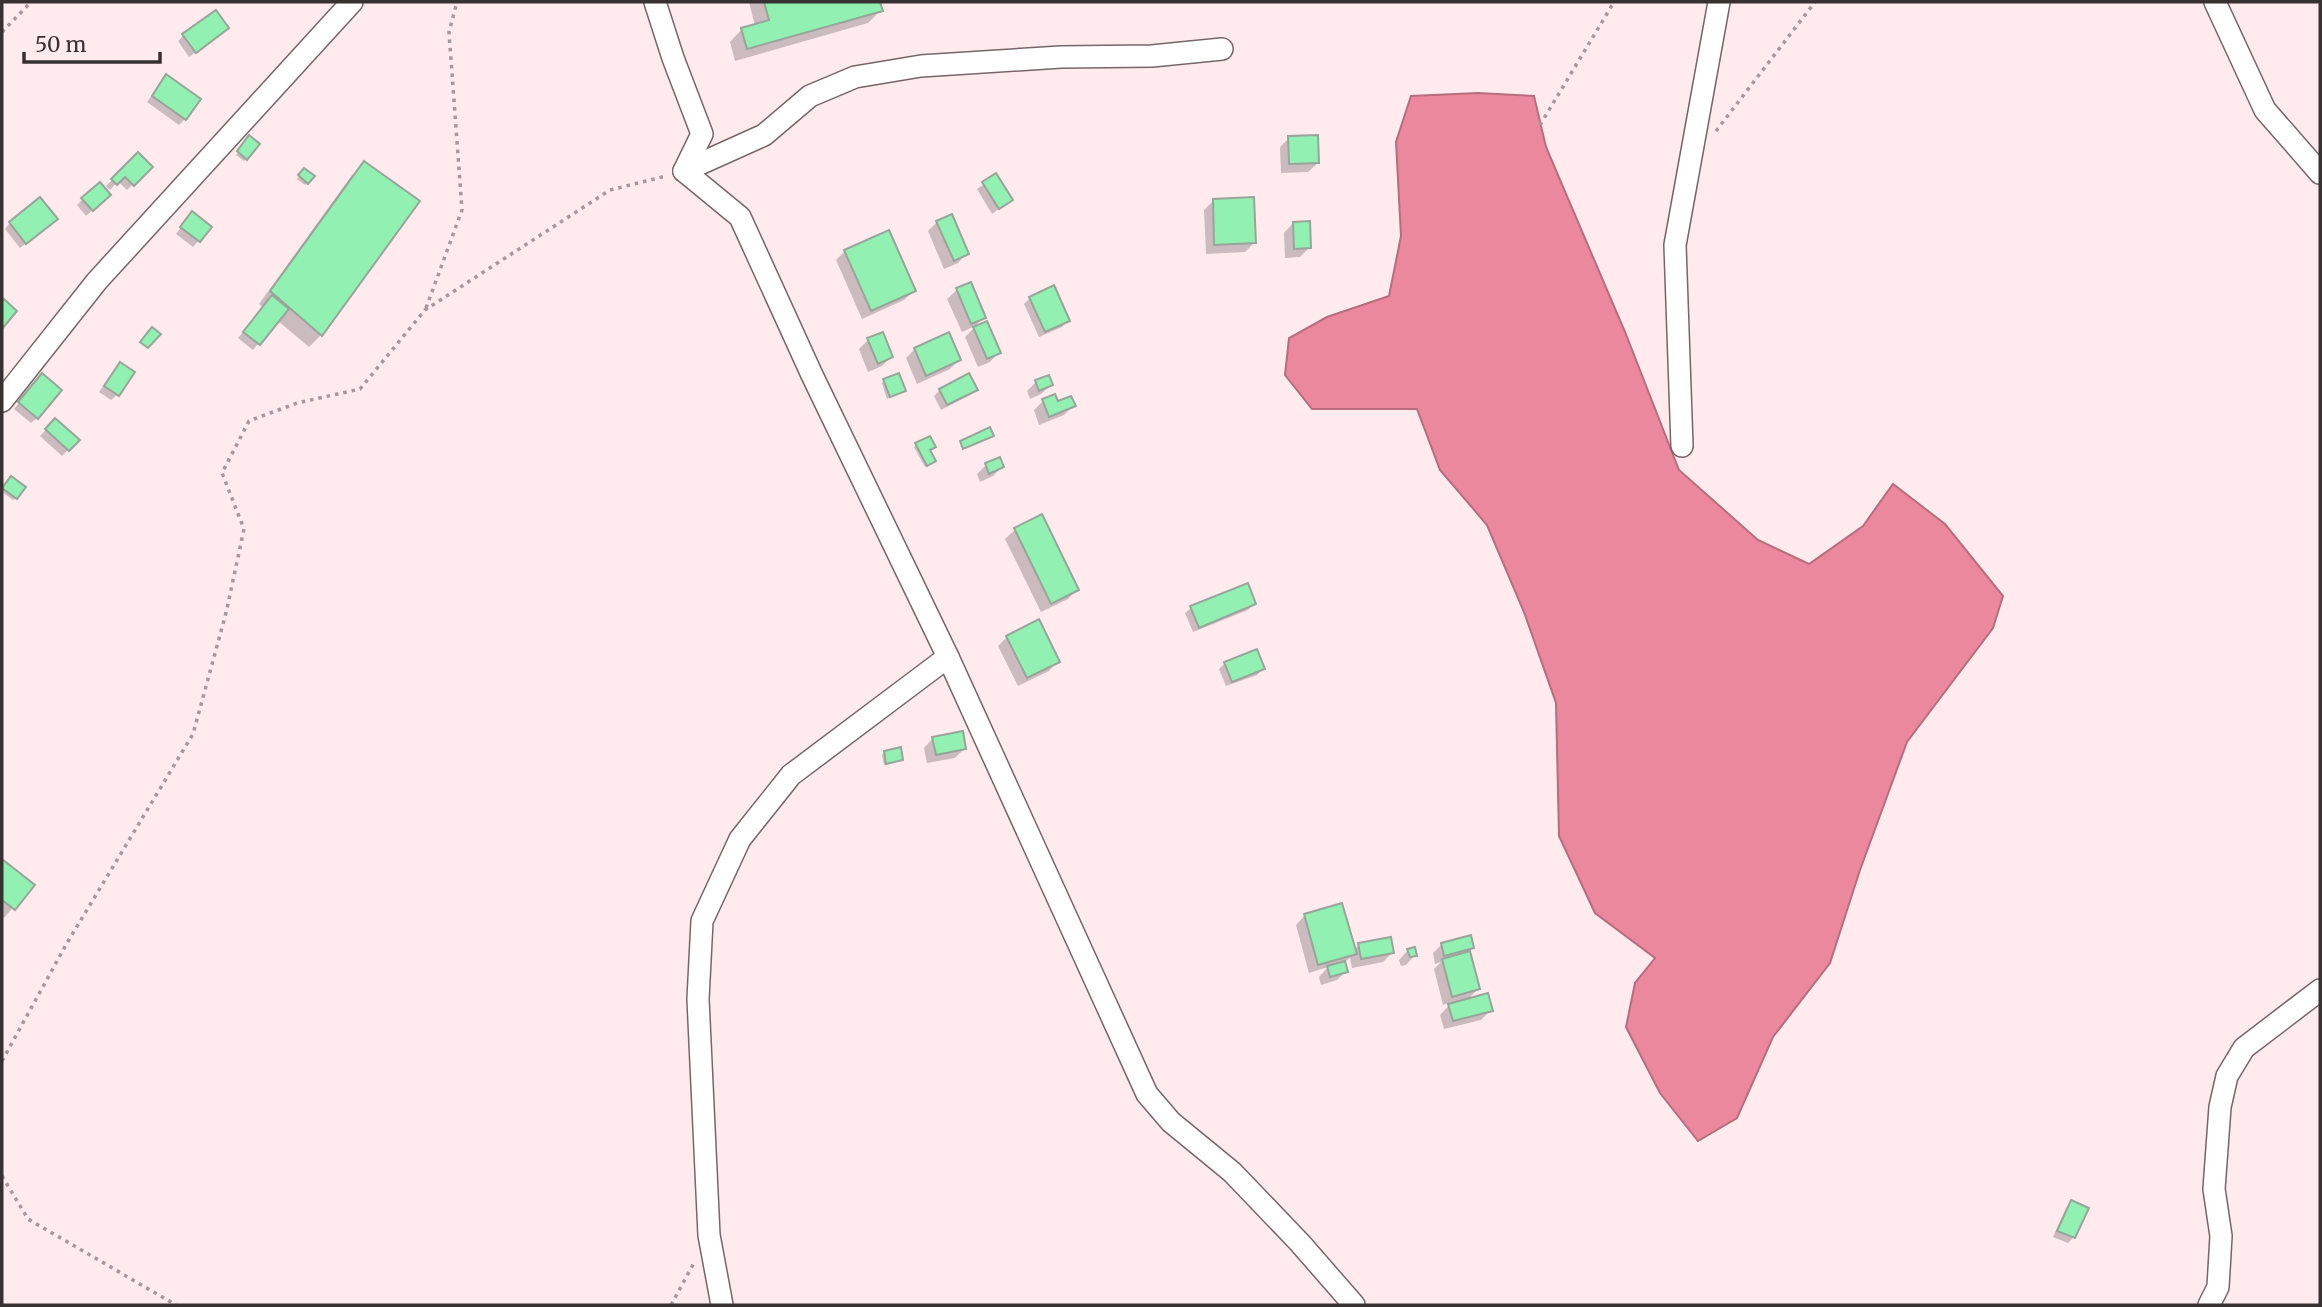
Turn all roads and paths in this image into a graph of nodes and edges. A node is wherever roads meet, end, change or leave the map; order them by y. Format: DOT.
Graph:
graph roads {
  1 [pos="31,2"];
  2 [pos="352,2"];
  3 [pos="457,2"];
  4 [pos="656,2"];
  5 [pos="1614,2"];
  6 [pos="1719,2"];
  7 [pos="1815,2"];
  8 [pos="2215,2"];
  9 [pos="2,32"];
  10 [pos="1222,49"];
  11 [pos="1541,125"];
  12 [pos="1715,133"];
  13 [pos="684,171"];
  14 [pos="2320,173"];
  15 [pos="425,310"];
  16 [pos="2,401"];
  17 [pos="1682,446"];
  18 [pos="948,657"];
  19 [pos="2320,990"];
  20 [pos="2,1061"];
  21 [pos="2,1176"];
  22 [pos="709,1235"];
  23 [pos="176,1305"];
  24 [pos="670,1305"];
  25 [pos="722,1305"];
  26 [pos="1354,1305"];
  27 [pos="2209,1305"];
  1 -- 9 [label="path"];
  2 -- 16 [label="lane"];
  3 -- 15 [label="path"];
  4 -- 13 [label="lane"];
  5 -- 11 [label="path"];
  6 -- 17 [label="lane"];
  7 -- 12 [label="path"];
  8 -- 14 [label="lane"];
  10 -- 13 [label="lane"];
  13 -- 15 [label="path"];
  13 -- 18 [label="lane"];
  15 -- 20 [label="path"];
  18 -- 22 [label="lane"];
  18 -- 26 [label="lane"];
  19 -- 27 [label="lane"];
  21 -- 23 [label="path"];
  22 -- 24 [label="path"];
  22 -- 25 [label="lane"];
}
